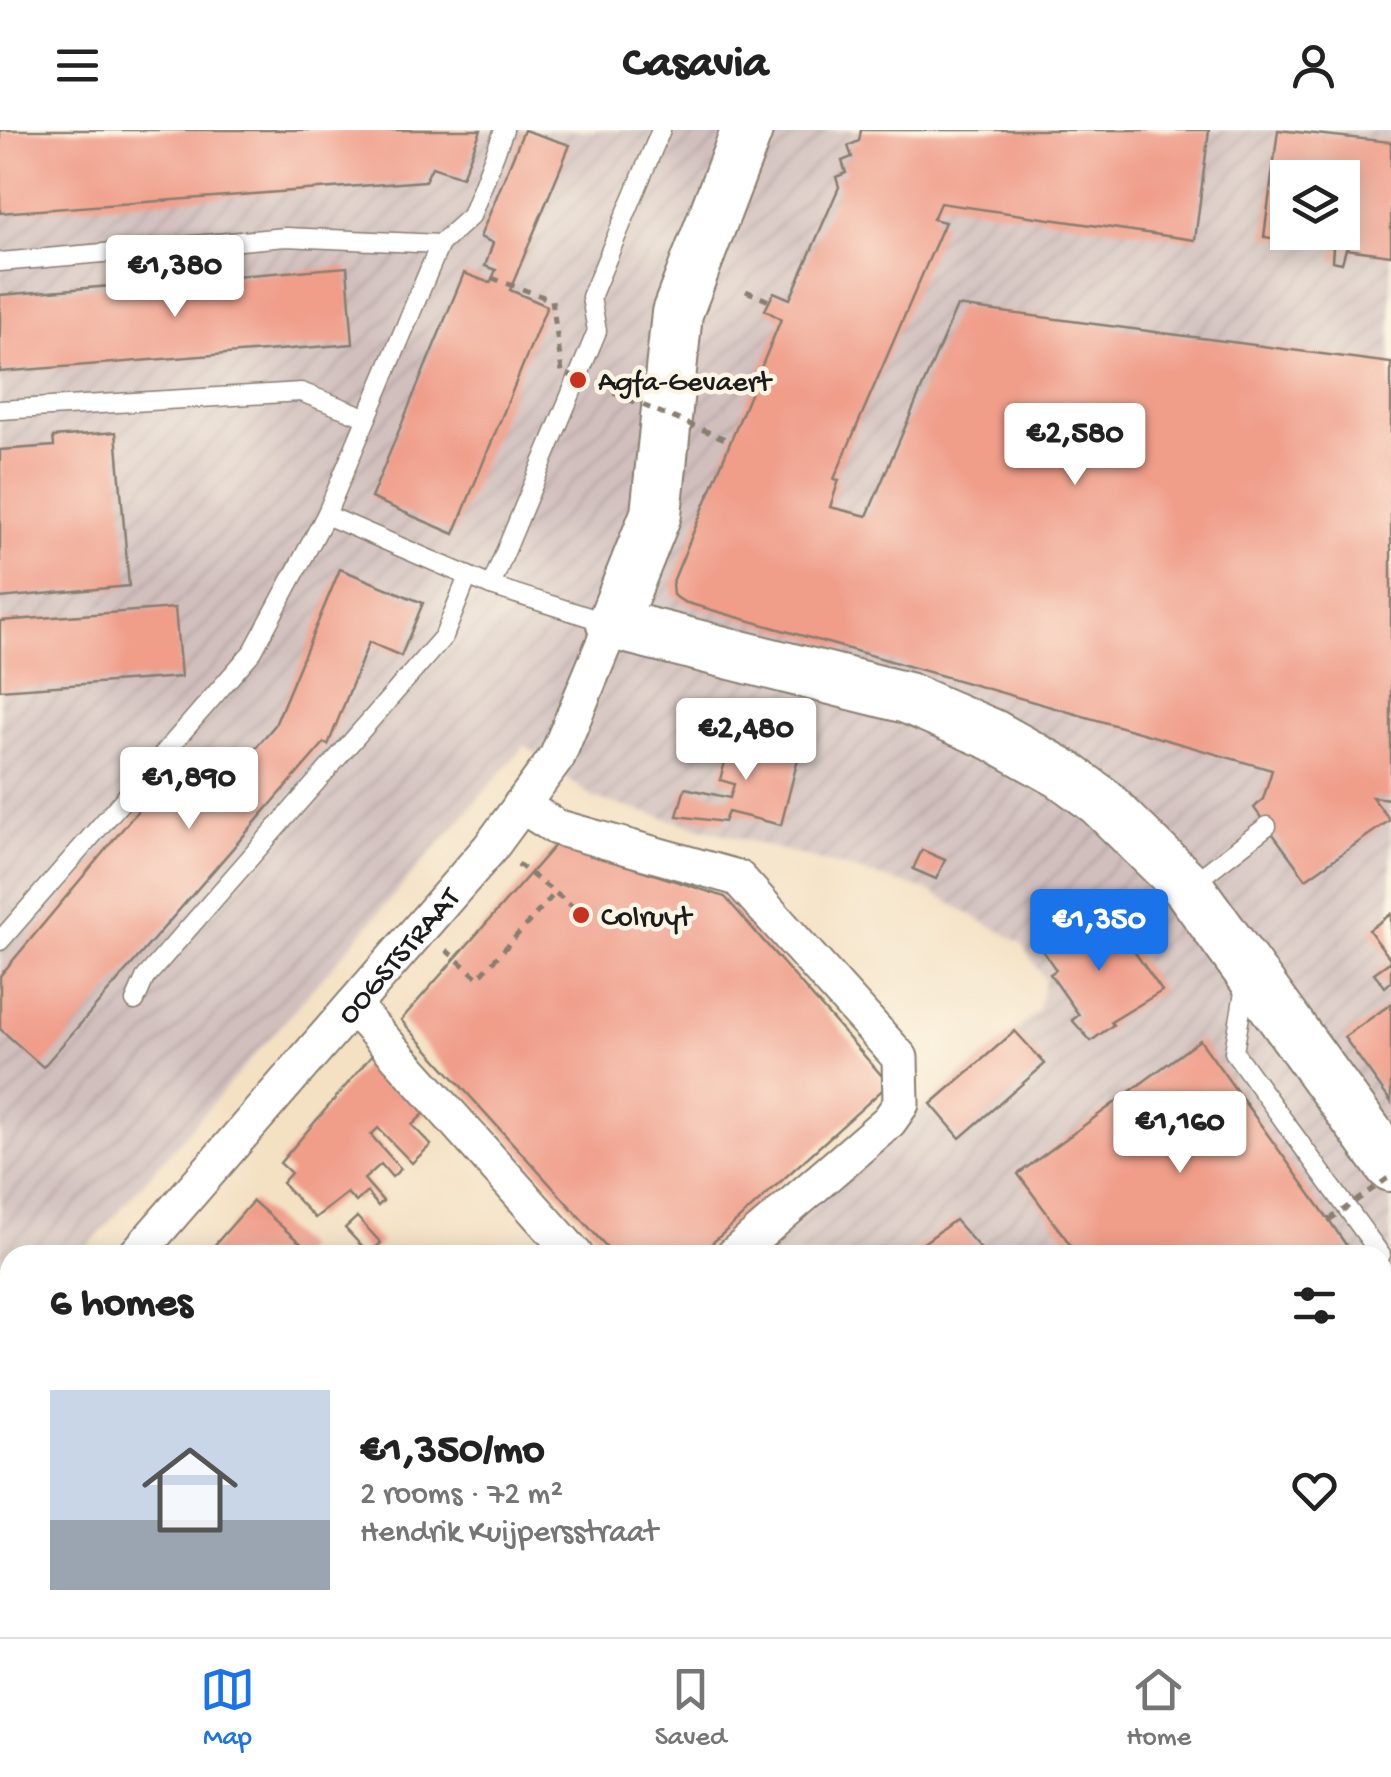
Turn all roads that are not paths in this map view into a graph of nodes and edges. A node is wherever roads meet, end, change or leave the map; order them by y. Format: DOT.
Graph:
graph roads {
  1 [pos="504,130"];
  2 [pos="662,130"];
  3 [pos="747,130"];
  4 [pos="440,244"];
  5 [pos="0,262"];
  6 [pos="0,410"];
  7 [pos="365,416"];
  8 [pos="326,515"];
  9 [pos="468,576"];
  10 [pos="491,586"];
  11 [pos="612,624"];
  12 [pos="521,806"];
  13 [pos="1266,826"];
  14 [pos="1188,887"];
  15 [pos="0,940"];
  16 [pos="1248,965"];
  17 [pos="135,1001"];
  18 [pos="353,1006"];
  19 [pos="1391,1166"];
  20 [pos="145,1245"];
  21 [pos="566,1245"];
  22 [pos="746,1245"];
  23 [pos="1374,1245"];
  1 -- 4 [label="lane"];
  2 -- 10 [label="lane"];
  3 -- 11 [label="street"];
  4 -- 5 [label="lane"];
  4 -- 7 [label="lane"];
  6 -- 7 [label="lane"];
  7 -- 8 [label="lane"];
  8 -- 9 [label="lane"];
  8 -- 15 [label="lane"];
  9 -- 10 [label="lane"];
  9 -- 17 [label="lane"];
  10 -- 11 [label="lane"];
  11 -- 12 [label="street, OOGSTSTRAAT"];
  11 -- 14 [label="street"];
  12 -- 18 [label="street, OOGSTSTRAAT"];
  12 -- 22 [label="street"];
  13 -- 14 [label="lane"];
  14 -- 16 [label="street"];
  16 -- 19 [label="street"];
  16 -- 23 [label="lane"];
  18 -- 20 [label="street, OOGSTSTRAAT"];
  18 -- 21 [label="street"];
}
